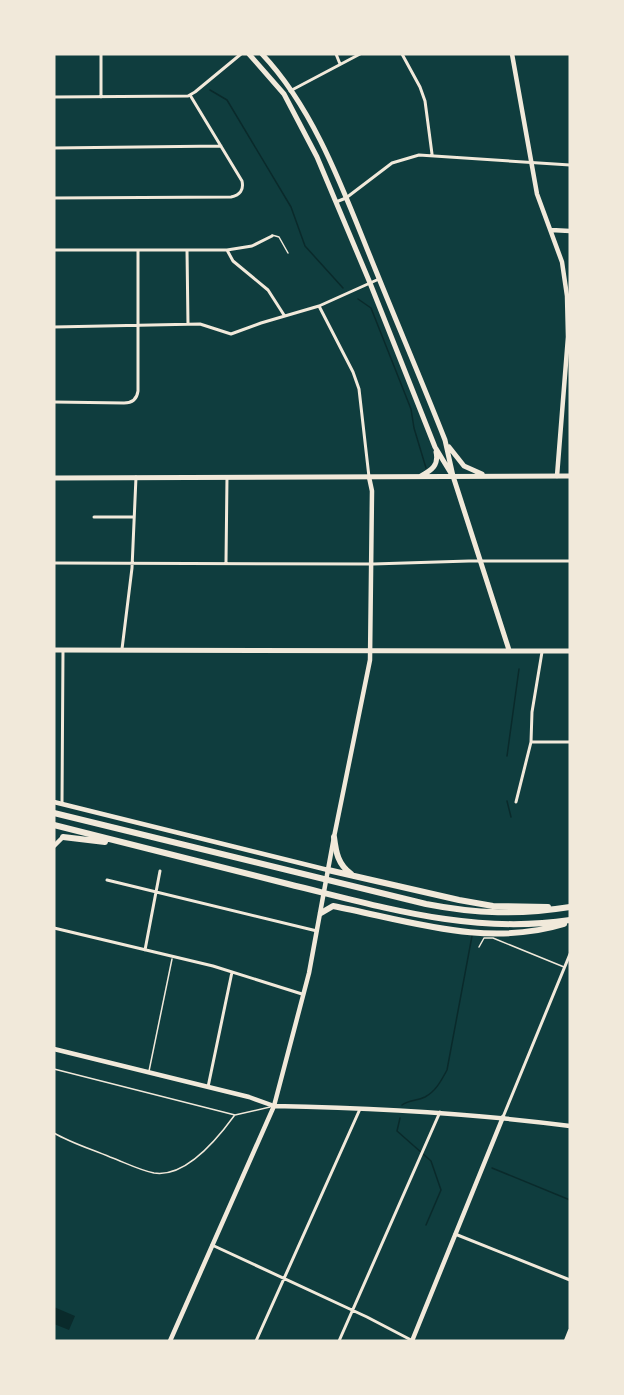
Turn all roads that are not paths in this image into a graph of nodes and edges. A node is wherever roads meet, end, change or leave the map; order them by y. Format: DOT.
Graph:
graph roads {
  1 [pos="101,54"];
  2 [pos="241,54"];
  3 [pos="249,54"];
  4 [pos="262,54"];
  5 [pos="336,54"];
  6 [pos="360,54"];
  7 [pos="402,54"];
  8 [pos="512,54"];
  9 [pos="340,64"];
  10 [pos="292,90"];
  11 [pos="284,94"];
  12 [pos="190,95"];
  13 [pos="54,97"];
  14 [pos="101,97"];
  15 [pos="221,146"];
  16 [pos="54,148"];
  17 [pos="432,155"];
  18 [pos="531,162"];
  19 [pos="570,165"];
  20 [pos="54,198"];
  21 [pos="346,198"];
  22 [pos="336,202"];
  23 [pos="551,230"];
  24 [pos="570,231"];
  25 [pos="272,236"];
  26 [pos="54,250"];
  27 [pos="138,250"];
  28 [pos="187,250"];
  29 [pos="227,250"];
  30 [pos="288,253"];
  31 [pos="379,279"];
  32 [pos="370,283"];
  33 [pos="319,306"];
  34 [pos="284,316"];
  35 [pos="188,324"];
  36 [pos="138,325"];
  37 [pos="54,327"];
  38 [pos="566,396"];
  39 [pos="54,402"];
  40 [pos="445,440"];
  41 [pos="435,447"];
  42 [pos="420,476"];
  43 [pos="453,476"];
  44 [pos="487,476"];
  45 [pos="557,476"];
  46 [pos="570,476"];
  47 [pos="136,477"];
  48 [pos="226,477"];
  49 [pos="369,477"];
  50 [pos="54,478"];
  51 [pos="94,517"];
  52 [pos="134,517"];
  53 [pos="481,561"];
  54 [pos="570,561"];
  55 [pos="132,562"];
  56 [pos="54,563"];
  57 [pos="226,563"];
  58 [pos="373,564"];
  59 [pos="54,650"];
  60 [pos="63,650"];
  61 [pos="122,650"];
  62 [pos="371,650"];
  63 [pos="509,650"];
  64 [pos="542,650"];
  65 [pos="570,651"];
  66 [pos="531,742"];
  67 [pos="570,742"];
  68 [pos="54,802"];
  69 [pos="516,802"];
  70 [pos="62,804"];
  71 [pos="54,813"];
  72 [pos="54,825"];
  73 [pos="54,836"];
  74 [pos="63,837"];
  75 [pos="334,837"];
  76 [pos="54,846"];
  77 [pos="135,846"];
  78 [pos="328,870"];
  79 [pos="160,871"];
  80 [pos="352,874"];
  81 [pos="107,880"];
  82 [pos="156,892"];
  83 [pos="570,907"];
  84 [pos="321,913"];
  85 [pos="570,921"];
  86 [pos="54,928"];
  87 [pos="317,931"];
  88 [pos="479,947"];
  89 [pos="145,950"];
  90 [pos="570,954"];
  91 [pos="172,957"];
  92 [pos="564,967"];
  93 [pos="232,972"];
  94 [pos="304,995"];
  95 [pos="54,1049"];
  96 [pos="54,1069"];
  97 [pos="149,1072"];
  98 [pos="208,1087"];
  99 [pos="274,1106"];
  100 [pos="361,1108"];
  101 [pos="441,1112"];
  102 [pos="235,1115"];
  103 [pos="503,1117"];
  104 [pos="570,1126"];
  105 [pos="54,1133"];
  106 [pos="455,1234"];
  107 [pos="212,1245"];
  108 [pos="285,1278"];
  109 [pos="570,1280"];
  110 [pos="352,1310"];
  111 [pos="570,1331"];
  112 [pos="170,1341"];
  113 [pos="256,1341"];
  114 [pos="339,1341"];
  115 [pos="412,1341"];
  116 [pos="566,1341"];
  1 -- 14 [label="street"];
  2 -- 12 [label="street"];
  3 -- 11 [label="main road"];
  4 -- 10 [label="main road"];
  5 -- 9 [label="street"];
  6 -- 9 [label="street"];
  7 -- 17 [label="street"];
  8 -- 18 [label="street"];
  9 -- 10 [label="street"];
  10 -- 11 [label="street"];
  10 -- 21 [label="main road"];
  11 -- 22 [label="main road"];
  12 -- 14 [label="street"];
  12 -- 15 [label="street"];
  13 -- 14 [label="street"];
  15 -- 16 [label="street"];
  15 -- 20 [label="street"];
  17 -- 18 [label="street"];
  17 -- 21 [label="street"];
  18 -- 19 [label="street"];
  18 -- 23 [label="street"];
  21 -- 22 [label="street"];
  21 -- 31 [label="main road"];
  22 -- 32 [label="main road"];
  23 -- 24 [label="street"];
  23 -- 38 [label="street"];
  25 -- 29 [label="street"];
  25 -- 30 [label="lane"];
  26 -- 27 [label="street"];
  27 -- 28 [label="street"];
  27 -- 36 [label="street"];
  28 -- 29 [label="street"];
  28 -- 35 [label="street"];
  29 -- 34 [label="street"];
  31 -- 32 [label="street"];
  31 -- 40 [label="main road"];
  32 -- 33 [label="street"];
  32 -- 41 [label="main road"];
  33 -- 34 [label="street"];
  33 -- 49 [label="street"];
  34 -- 35 [label="street"];
  35 -- 36 [label="street"];
  36 -- 37 [label="street"];
  36 -- 39 [label="street"];
  38 -- 45 [label="street"];
  40 -- 43 [label="main road"];
  40 -- 44 [label="main road"];
  41 -- 42 [label="main road"];
  41 -- 43 [label="main road"];
  42 -- 43 [label="main road"];
  42 -- 49 [label="main road"];
  43 -- 44 [label="main road"];
  43 -- 53 [label="main road"];
  44 -- 45 [label="main road"];
  45 -- 46 [label="main road"];
  47 -- 48 [label="main road"];
  47 -- 50 [label="main road"];
  47 -- 52 [label="street"];
  48 -- 49 [label="main road"];
  48 -- 57 [label="street"];
  49 -- 58 [label="street"];
  51 -- 52 [label="street"];
  52 -- 55 [label="street"];
  53 -- 54 [label="street"];
  53 -- 58 [label="street"];
  53 -- 63 [label="main road"];
  55 -- 56 [label="street"];
  55 -- 57 [label="street"];
  55 -- 61 [label="street"];
  57 -- 58 [label="street"];
  58 -- 62 [label="street"];
  59 -- 60 [label="main road"];
  60 -- 61 [label="main road"];
  60 -- 70 [label="street"];
  61 -- 62 [label="main road"];
  62 -- 63 [label="main road"];
  62 -- 75 [label="street"];
  63 -- 64 [label="main road"];
  64 -- 65 [label="main road"];
  64 -- 66 [label="street"];
  66 -- 67 [label="street"];
  66 -- 69 [label="street"];
  68 -- 70 [label="street"];
  70 -- 78 [label="street"];
  71 -- 83 [label="highway"];
  72 -- 77 [label="highway"];
  73 -- 74 [label="street"];
  74 -- 76 [label="street"];
  74 -- 77 [label="highway"];
  75 -- 78 [label="street"];
  75 -- 80 [label="highway"];
  77 -- 85 [label="highway"];
  78 -- 80 [label="highway"];
  78 -- 84 [label="street"];
  79 -- 82 [label="street"];
  80 -- 83 [label="highway"];
  81 -- 82 [label="street"];
  82 -- 87 [label="street"];
  82 -- 89 [label="street"];
  84 -- 85 [label="highway"];
  84 -- 87 [label="street"];
  86 -- 89 [label="street"];
  87 -- 94 [label="street"];
  88 -- 92 [label="lane"];
  89 -- 91 [label="street"];
  90 -- 92 [label="street"];
  91 -- 93 [label="street"];
  91 -- 97 [label="lane"];
  92 -- 103 [label="street"];
  93 -- 94 [label="street"];
  93 -- 98 [label="street"];
  94 -- 99 [label="street"];
  95 -- 97 [label="street"];
  96 -- 102 [label="lane"];
  97 -- 98 [label="street"];
  98 -- 99 [label="street"];
  99 -- 100 [label="street"];
  99 -- 102 [label="lane"];
  99 -- 107 [label="street"];
  100 -- 101 [label="street"];
  100 -- 108 [label="street"];
  101 -- 103 [label="street"];
  101 -- 110 [label="street"];
  102 -- 105 [label="lane"];
  103 -- 104 [label="street"];
  103 -- 106 [label="street"];
  106 -- 109 [label="street"];
  106 -- 115 [label="street"];
  107 -- 108 [label="street"];
  107 -- 112 [label="street"];
  108 -- 110 [label="street"];
  108 -- 113 [label="street"];
  110 -- 114 [label="street"];
  110 -- 115 [label="street"];
  111 -- 116 [label="street"];
}
